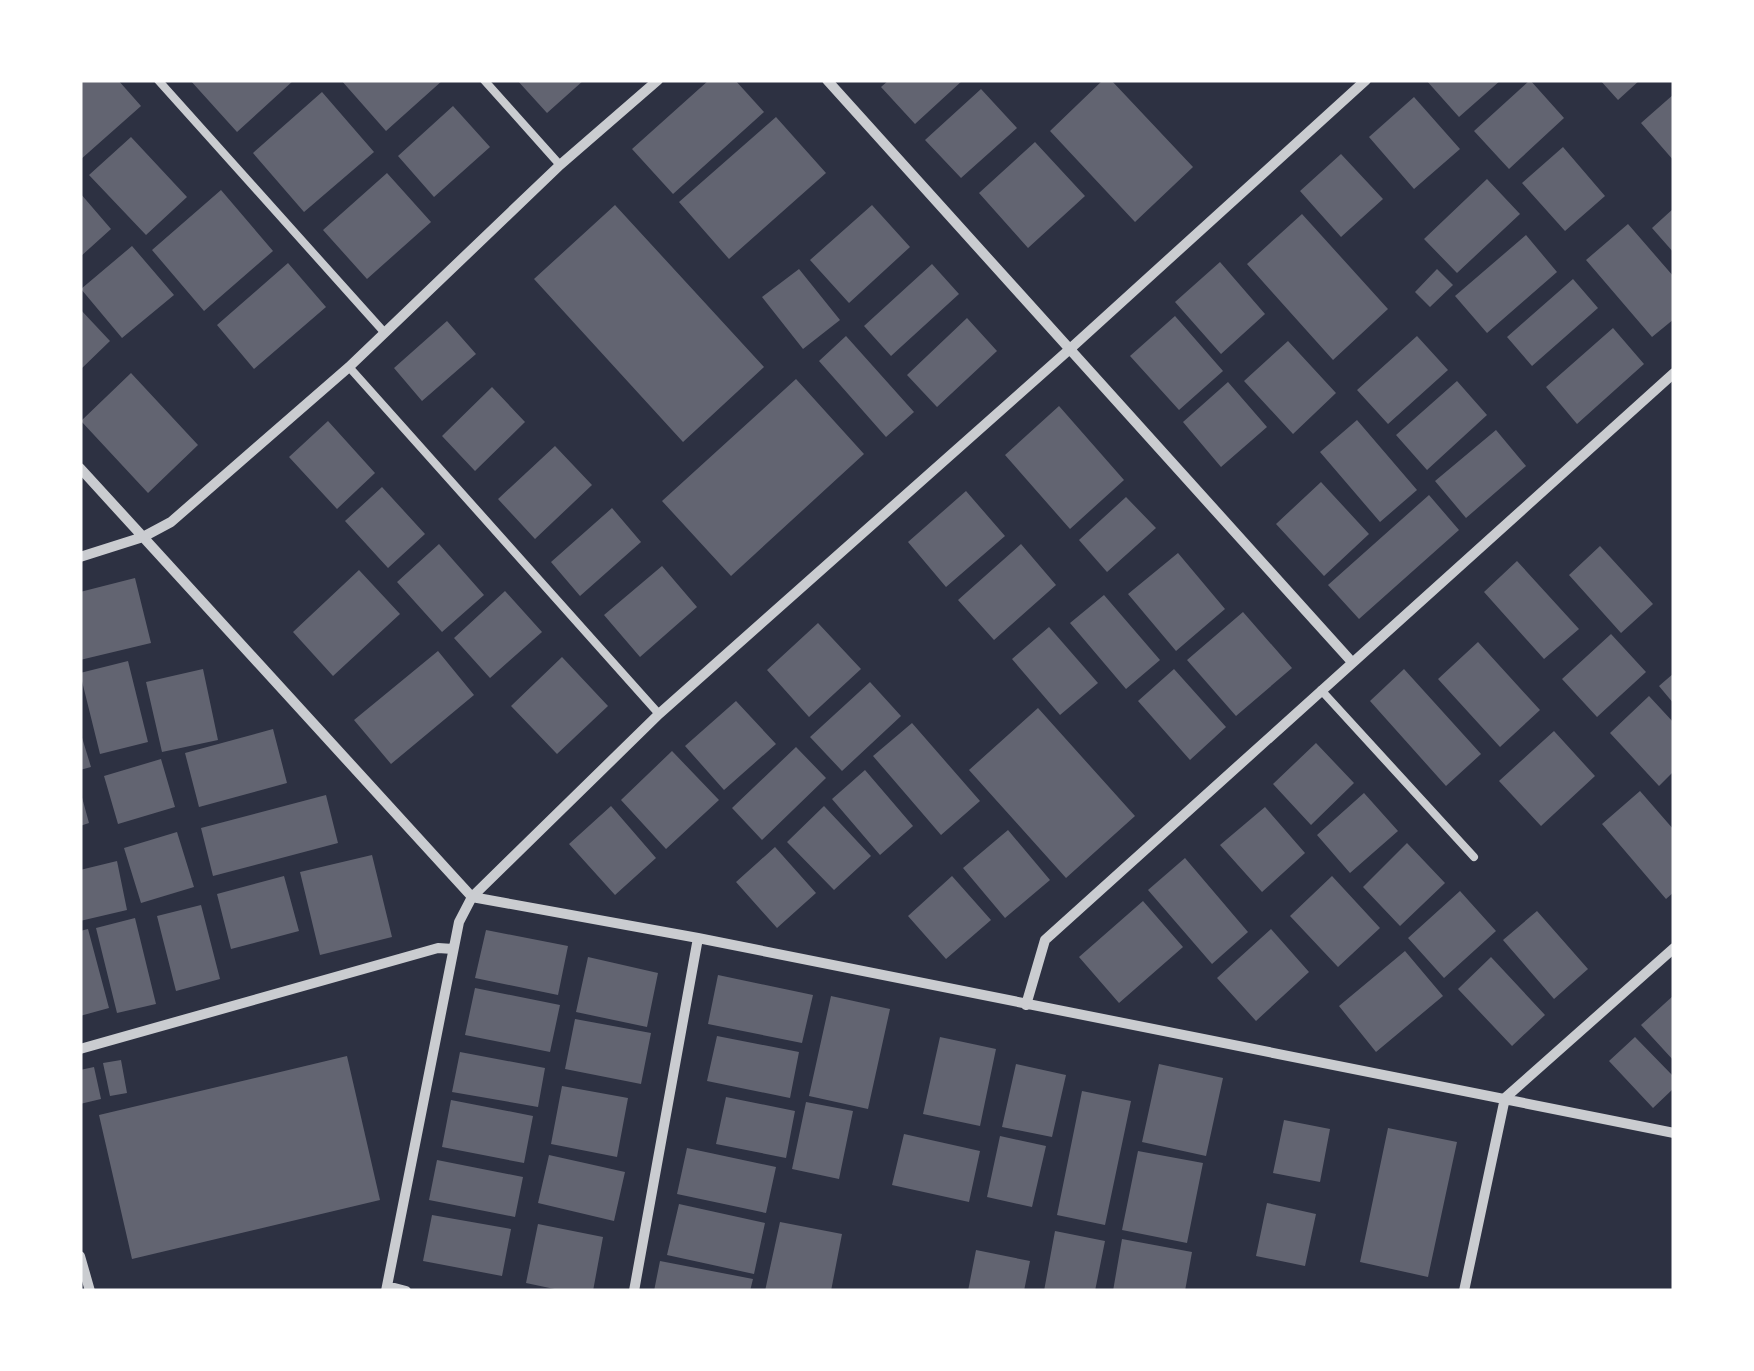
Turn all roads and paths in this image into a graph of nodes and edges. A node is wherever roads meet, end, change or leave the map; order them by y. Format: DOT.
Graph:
graph roads {
  1 [pos="158,80"];
  2 [pos="484,80"];
  3 [pos="658,80"];
  4 [pos="827,80"];
  5 [pos="1366,80"];
  6 [pos="560,166"];
  7 [pos="384,332"];
  8 [pos="1071,348"];
  9 [pos="348,367"];
  10 [pos="1674,373"];
  11 [pos="80,468"];
  12 [pos="143,537"];
  13 [pos="80,557"];
  14 [pos="1352,661"];
  15 [pos="1321,690"];
  16 [pos="659,714"];
  17 [pos="1474,857"];
  18 [pos="472,896"];
  19 [pos="698,938"];
  20 [pos="1674,948"];
  21 [pos="453,950"];
  22 [pos="1026,1006"];
  23 [pos="80,1049"];
  24 [pos="1505,1098"];
  25 [pos="1674,1133"];
  26 [pos="80,1256"];
  27 [pos="387,1289"];
  28 [pos="90,1291"];
  29 [pos="406,1291"];
  30 [pos="634,1291"];
  31 [pos="1464,1291"];
  1 -- 7 [label="lane"];
  2 -- 6 [label="lane"];
  3 -- 6 [label="street"];
  4 -- 8 [label="street"];
  5 -- 8 [label="street"];
  6 -- 7 [label="street"];
  7 -- 9 [label="street"];
  8 -- 14 [label="street"];
  8 -- 16 [label="street"];
  9 -- 12 [label="street"];
  9 -- 16 [label="lane"];
  10 -- 14 [label="street"];
  11 -- 12 [label="street"];
  12 -- 13 [label="street"];
  12 -- 18 [label="street"];
  14 -- 15 [label="street"];
  15 -- 17 [label="lane"];
  15 -- 22 [label="street"];
  16 -- 18 [label="street"];
  18 -- 19 [label="street"];
  18 -- 21 [label="street"];
  19 -- 22 [label="street"];
  19 -- 30 [label="street"];
  20 -- 24 [label="street"];
  21 -- 23 [label="street"];
  21 -- 27 [label="street"];
  22 -- 24 [label="street"];
  24 -- 25 [label="street"];
  24 -- 31 [label="street"];
  26 -- 28 [label="street"];
  27 -- 29 [label="street"];
}
